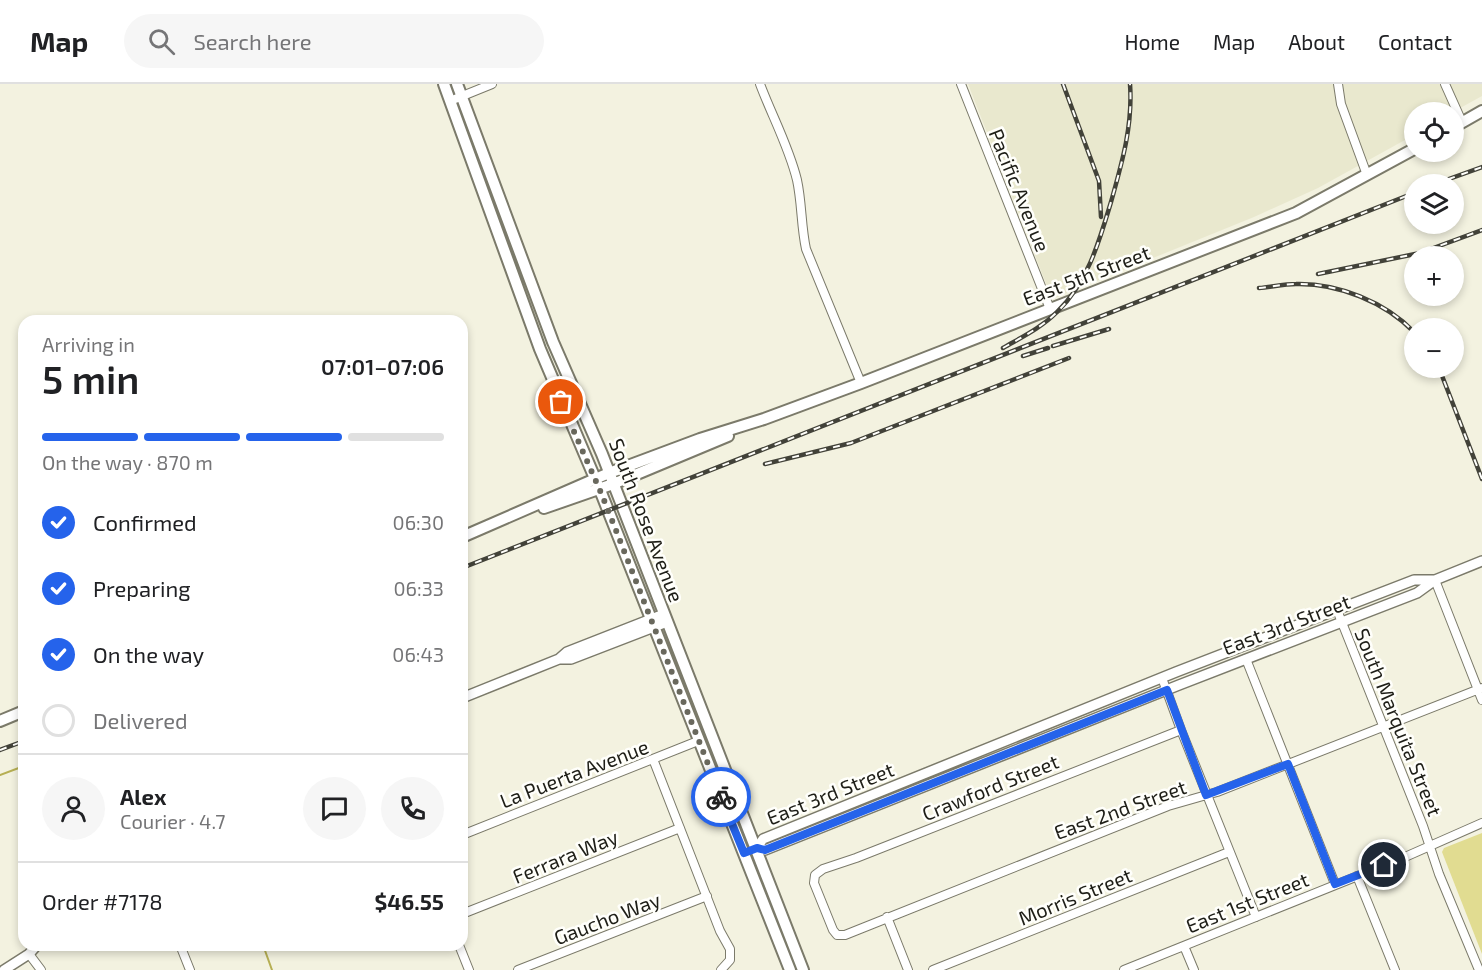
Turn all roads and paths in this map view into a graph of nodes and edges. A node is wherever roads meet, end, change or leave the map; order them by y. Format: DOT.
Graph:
graph roads {
  1 [pos="444,84"];
  2 [pos="457,84"];
  3 [pos="492,84"];
  4 [pos="760,84"];
  5 [pos="961,84"];
  6 [pos="1338,84"];
  7 [pos="1445,84"];
  8 [pos="455,99"];
  9 [pos="1451,102"];
  10 [pos="1482,111"];
  11 [pos="1464,122"];
  12 [pos="1404,155"];
  13 [pos="1367,176"];
  14 [pos="507,262"];
  15 [pos="1050,309"];
  16 [pos="550,334"];
  17 [pos="861,383"];
  18 [pos="611,478"];
  19 [pos="597,484"];
  20 [pos="468,535"];
  21 [pos="1482,561"];
  22 [pos="1435,580"];
  23 [pos="1337,610"];
  24 [pos="665,618"];
  25 [pos="1342,622"];
  26 [pos="652,623"];
  27 [pos="1271,635"];
  28 [pos="1276,647"];
  29 [pos="1246,658"];
  30 [pos="1162,678"];
  31 [pos="1480,689"];
  32 [pos="1167,690"];
  33 [pos="468,696"];
  34 [pos="1482,700"];
  35 [pos="18,714"];
  36 [pos="0,721"];
  37 [pos="1384,727"];
  38 [pos="1180,729"];
  39 [pos="698,741"];
  40 [pos="653,759"];
  41 [pos="1288,764"];
  42 [pos="1206,795"];
  43 [pos="1482,823"];
  44 [pos="680,828"];
  45 [pos="468,833"];
  46 [pos="1429,846"];
  47 [pos="757,848"];
  48 [pos="1229,852"];
  49 [pos="744,853"];
  50 [pos="1358,876"];
  51 [pos="1335,884"];
  52 [pos="707,896"];
  53 [pos="468,912"];
  54 [pos="887,917"];
  55 [pos="1256,917"];
  56 [pos="837,935"];
  57 [pos="778,939"];
  58 [pos="1184,946"];
  59 [pos="32,951"];
  60 [pos="182,951"];
  61 [pos="461,951"];
  62 [pos="29,954"];
  63 [pos="4,970"];
  64 [pos="41,970"];
  65 [pos="190,970"];
  66 [pos="469,970"];
  67 [pos="519,970"];
  68 [pos="721,970"];
  69 [pos="790,970"];
  70 [pos="796,970"];
  71 [pos="803,970"];
  72 [pos="908,970"];
  73 [pos="933,970"];
  74 [pos="1126,970"];
  75 [pos="1194,970"];
  76 [pos="1395,970"];
  77 [pos="1479,970"];
  1 -- 8 [label="main road, South Rose Avenue"];
  2 -- 8 [label="main road, South Rose Avenue"];
  3 -- 8 [label="street"];
  4 -- 17 [label="street"];
  5 -- 15 [label="street, Pacific Avenue"];
  6 -- 13 [label="street"];
  7 -- 9 [label="street"];
  8 -- 14 [label="main road, South Rose Avenue"];
  8 -- 16 [label="main road, South Rose Avenue"];
  10 -- 11 [label="main road"];
  12 -- 13 [label="main road, East 5th Street"];
  13 -- 15 [label="main road, East 5th Street"];
  14 -- 16 [label="main road"];
  14 -- 19 [label="main road, South Rose Avenue"];
  15 -- 17 [label="main road, East 5th Street"];
  16 -- 18 [label="main road, South Rose Avenue"];
  17 -- 18 [label="main road, East 5th Street"];
  18 -- 19 [label="main road, East 5th Street"];
  18 -- 24 [label="main road, South Rose Avenue"];
  19 -- 20 [label="main road, East 5th Street"];
  19 -- 26 [label="main road, South Rose Avenue"];
  21 -- 22 [label="street, East 3rd Street"];
  22 -- 23 [label="street, East 3rd Street"];
  22 -- 25 [label="street, East 3rd Street"];
  22 -- 31 [label="street"];
  23 -- 25 [label="street, South Marquita Street"];
  23 -- 27 [label="street, East 3rd Street"];
  24 -- 26 [label="street"];
  24 -- 47 [label="main road, South Rose Avenue"];
  25 -- 28 [label="street, East 3rd Street"];
  25 -- 37 [label="street, South Marquita Street"];
  26 -- 33 [label="street"];
  26 -- 39 [label="main road, South Rose Avenue"];
  27 -- 28 [label="street"];
  27 -- 30 [label="street, East 3rd Street"];
  28 -- 29 [label="street, East 3rd Street"];
  29 -- 32 [label="street, East 3rd Street"];
  29 -- 41 [label="street"];
  30 -- 32 [label="street"];
  30 -- 47 [label="street, East 3rd Street"];
  31 -- 34 [label="street"];
  31 -- 37 [label="street, East 2nd Street"];
  32 -- 38 [label="street"];
  32 -- 47 [label="street, East 3rd Street"];
  35 -- 36 [label="main road"];
  37 -- 41 [label="street, East 2nd Street"];
  37 -- 46 [label="street, South Marquita Street"];
  38 -- 42 [label="street"];
  38 -- 56 [label="street, Crawford Street"];
  39 -- 40 [label="street, La Puerta Avenue"];
  39 -- 49 [label="main road, South Rose Avenue"];
  40 -- 44 [label="street"];
  40 -- 45 [label="street, La Puerta Avenue"];
  41 -- 42 [label="street, East 2nd Street"];
  41 -- 51 [label="street"];
  42 -- 48 [label="street"];
  42 -- 54 [label="street, East 2nd Street"];
  43 -- 46 [label="street, East 1st Street"];
  44 -- 52 [label="street"];
  44 -- 53 [label="street, Ferrara Way"];
  46 -- 50 [label="street, East 1st Street"];
  46 -- 77 [label="street, South Marquita Street"];
  47 -- 49 [label="street"];
  47 -- 71 [label="main road, South Rose Avenue"];
  48 -- 55 [label="street"];
  48 -- 73 [label="street, Morris Street"];
  49 -- 57 [label="main road, South Rose Avenue"];
  50 -- 51 [label="street, East 1st Street"];
  50 -- 76 [label="street"];
  51 -- 55 [label="street, East 1st Street"];
  52 -- 67 [label="street, Gaucho Way"];
  52 -- 68 [label="street"];
  54 -- 56 [label="street, East 2nd Street"];
  54 -- 72 [label="street"];
  55 -- 58 [label="street, East 1st Street"];
  57 -- 69 [label="main road, South Rose Avenue"];
  57 -- 70 [label="main road"];
  58 -- 74 [label="street, East 1st Street"];
  58 -- 75 [label="street"];
  59 -- 62 [label="street"];
  60 -- 65 [label="street"];
  61 -- 66 [label="street"];
  62 -- 63 [label="street"];
  62 -- 64 [label="street"];
}
